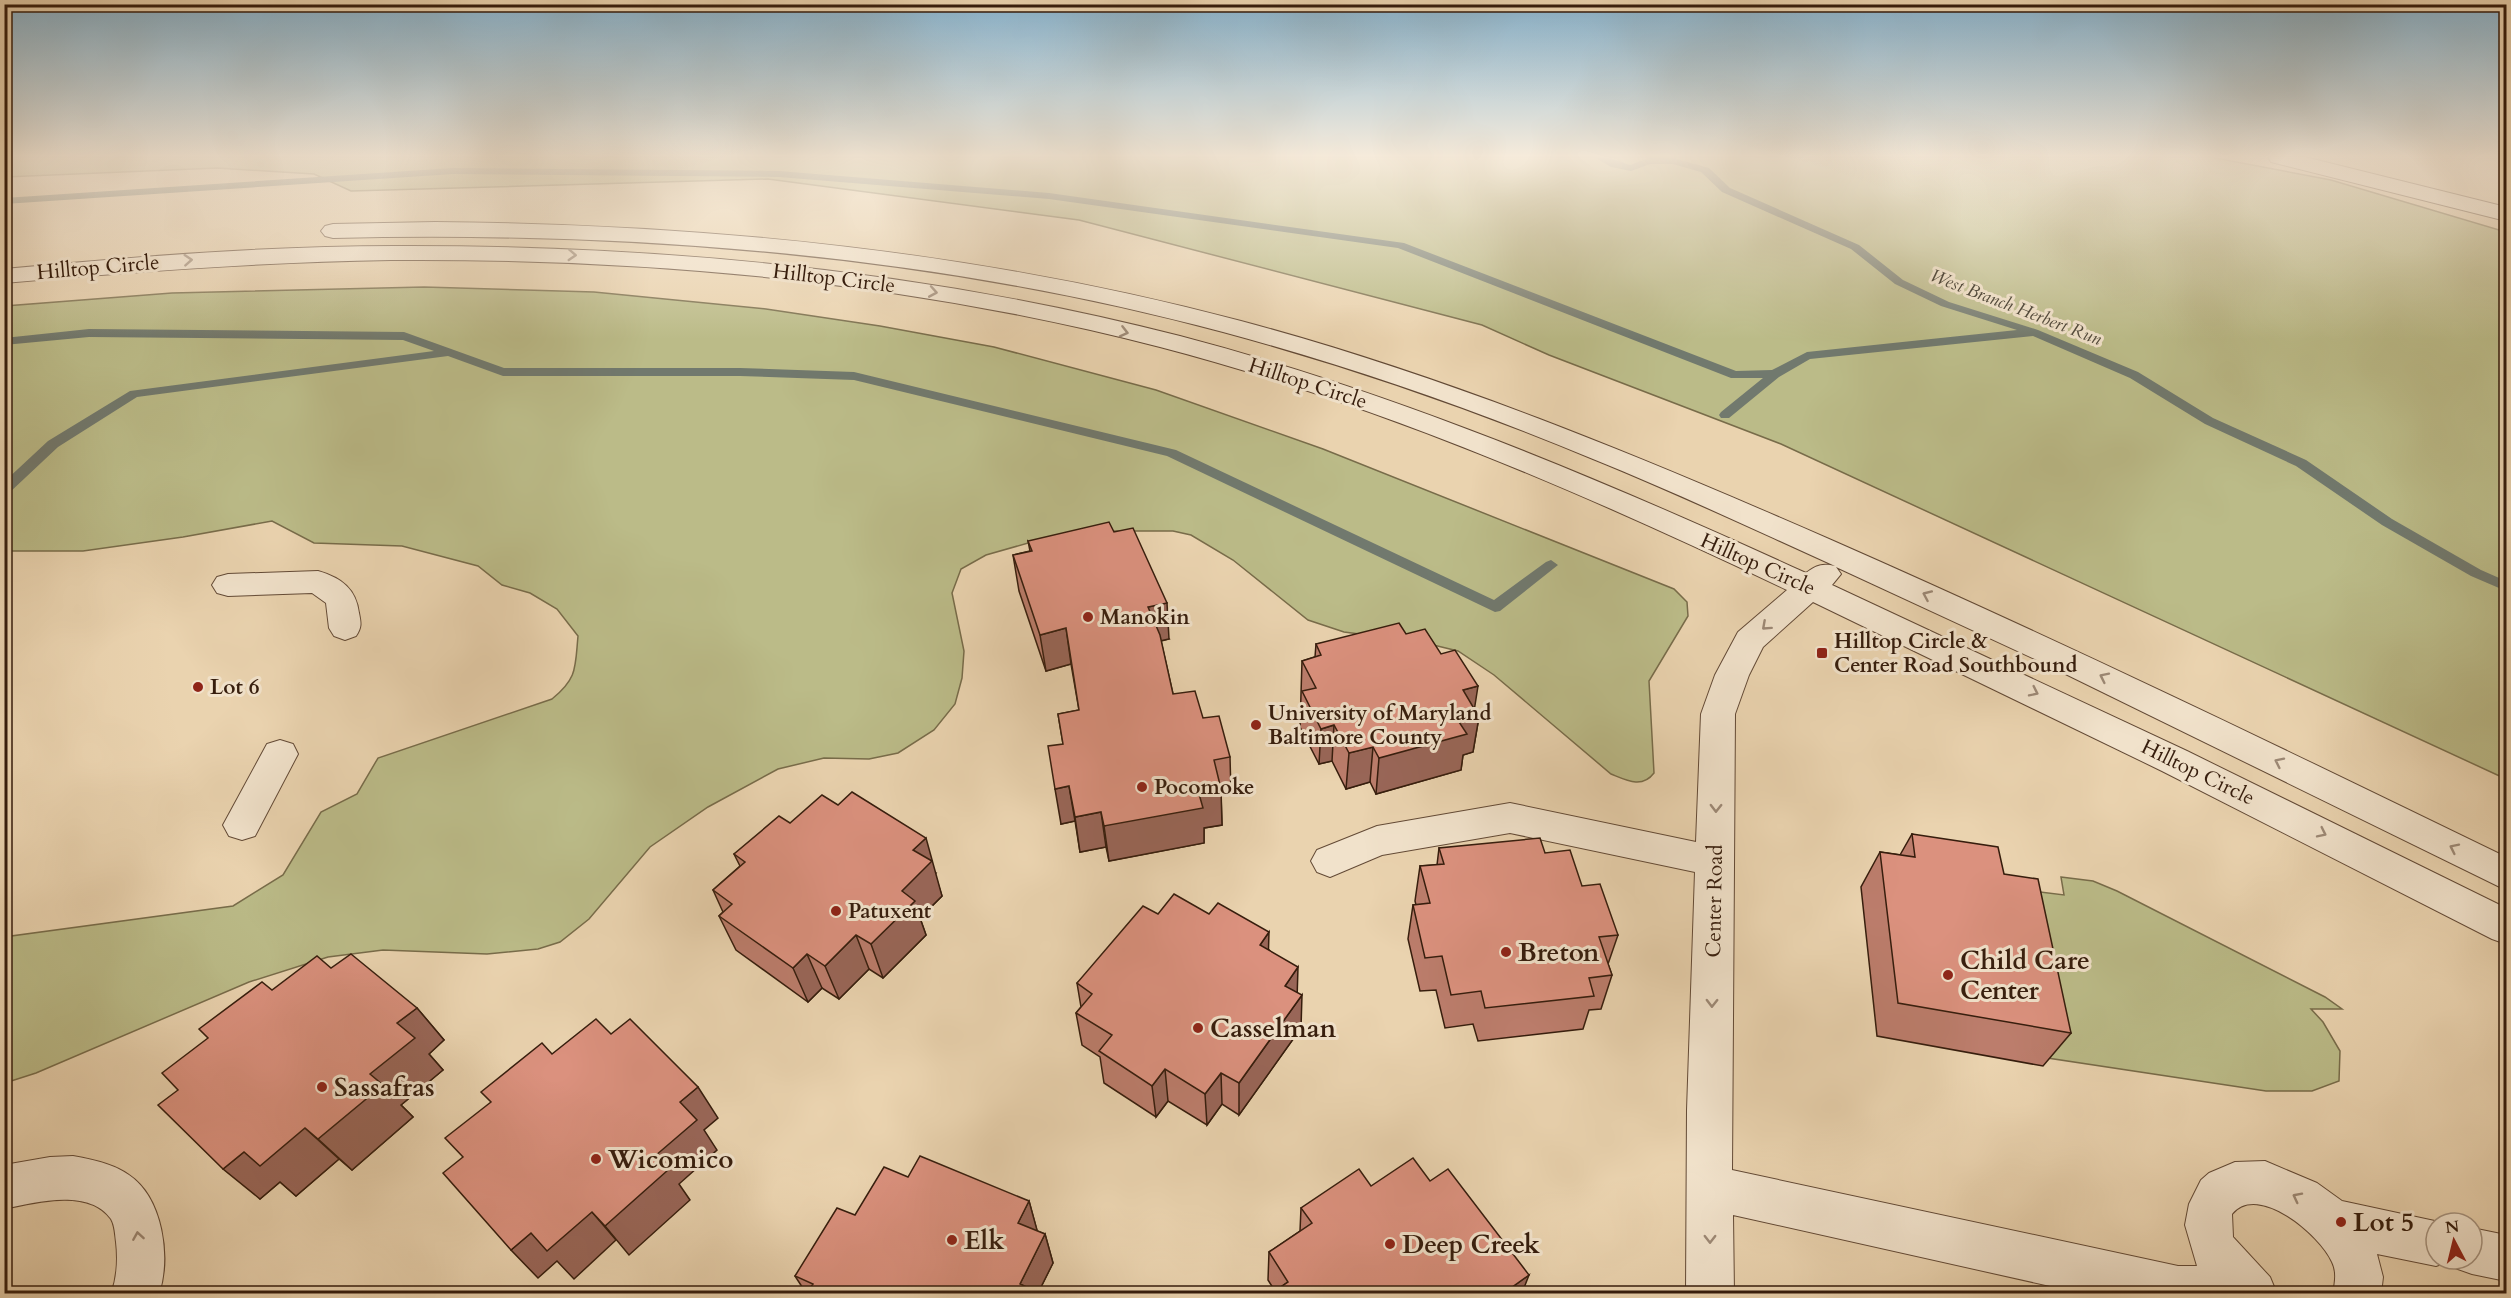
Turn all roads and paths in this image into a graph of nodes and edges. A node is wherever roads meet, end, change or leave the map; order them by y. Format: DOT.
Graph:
graph roads {
  1 [pos="4,253"];
  2 [pos="4,276"];
  3 [pos="1843,557"];
  4 [pos="228,585"];
  5 [pos="1809,588"];
  6 [pos="345,628"];
  7 [pos="280,754"];
  8 [pos="242,825"];
  9 [pos="1330,861"];
  10 [pos="1715,861"];
  11 [pos="2506,874"];
  12 [pos="2506,927"];
  13 [pos="4,1187"];
  14 [pos="1710,1188"];
  15 [pos="2331,1222"];
  16 [pos="2424,1241"];
  17 [pos="2484,1253"];
  18 [pos="2506,1258"];
  19 [pos="2243,1284"];
  20 [pos="135,1293"];
  21 [pos="1710,1293"];
  22 [pos="2357,1293"];
  1 -- 3 [label="street, Hilltop Circle"];
  2 -- 5 [label="street, Hilltop Circle, one-way"];
  3 -- 5 [label="street, Center Road"];
  11 -- 3 [label="street, Hilltop Circle, one-way"];
  4 -- 6 [label="street"];
  5 -- 10 [label="street, Center Road, one-way"];
  5 -- 12 [label="street, Hilltop Circle, one-way"];
  7 -- 8 [label="street"];
  9 -- 10 [label="street"];
  10 -- 14 [label="street, Center Road, one-way"];
  20 -- 13 [label="street, one-way"];
  14 -- 19 [label="street"];
  14 -- 21 [label="street, Center Road, one-way"];
  15 -- 16 [label="street"];
  15 -- 19 [label="street, one-way"];
  15 -- 22 [label="street"];
  17 -- 18 [label="street"];
}
